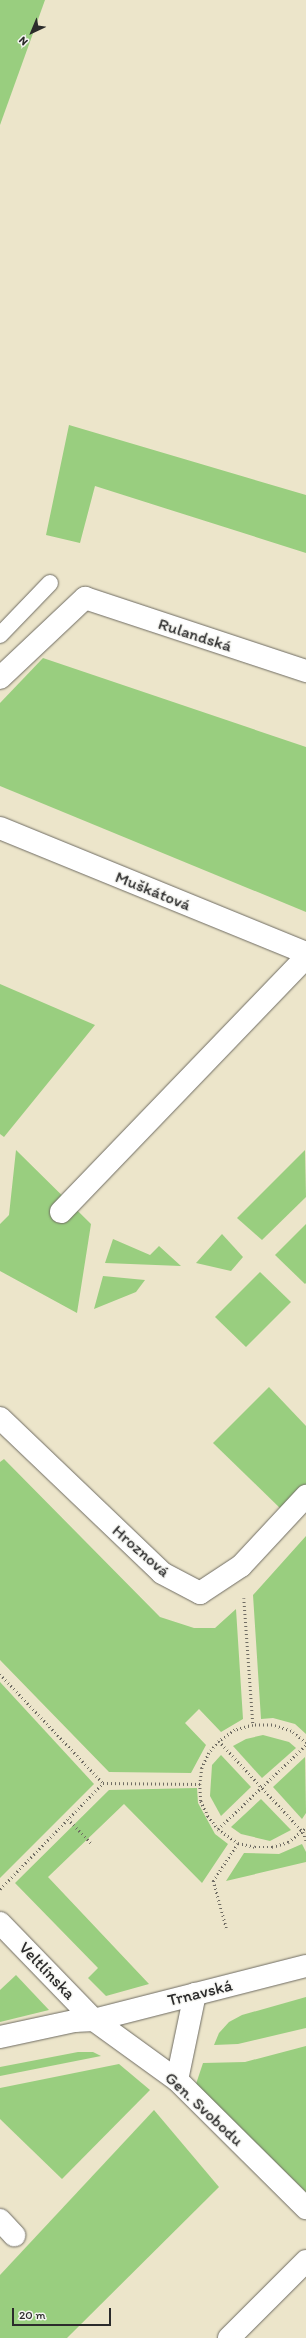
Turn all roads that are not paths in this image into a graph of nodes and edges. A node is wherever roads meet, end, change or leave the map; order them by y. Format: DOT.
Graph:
graph roads {
  1 [pos="50,583"];
  2 [pos="0,635"];
  3 [pos="306,671"];
  4 [pos="0,678"];
  5 [pos="0,828"];
  6 [pos="306,953"];
  7 [pos="306,957"];
  8 [pos="61,1212"];
  9 [pos="0,1418"];
  10 [pos="306,1496"];
  11 [pos="0,1923"];
  12 [pos="306,1966"];
  13 [pos="195,1994"];
  14 [pos="94,2020"];
  15 [pos="0,2037"];
  16 [pos="176,2080"];
  17 [pos="306,2208"];
  18 [pos="306,2261"];
  19 [pos="229,2338"];
  1 -- 2 [label="lane"];
  3 -- 4 [label="street, Rulandská"];
  5 -- 6 [label="street, Muškátová"];
  7 -- 8 [label="street"];
  9 -- 10 [label="street, Hroznová"];
  11 -- 14 [label="street, Veltlínska"];
  12 -- 13 [label="street, Trnavská"];
  13 -- 14 [label="street, Trnavská"];
  13 -- 16 [label="street"];
  14 -- 15 [label="street, Trnavská"];
  14 -- 16 [label="street, Gen. Svobodu"];
  16 -- 17 [label="street, Gen. Svobodu"];
  18 -- 19 [label="street"];
}
